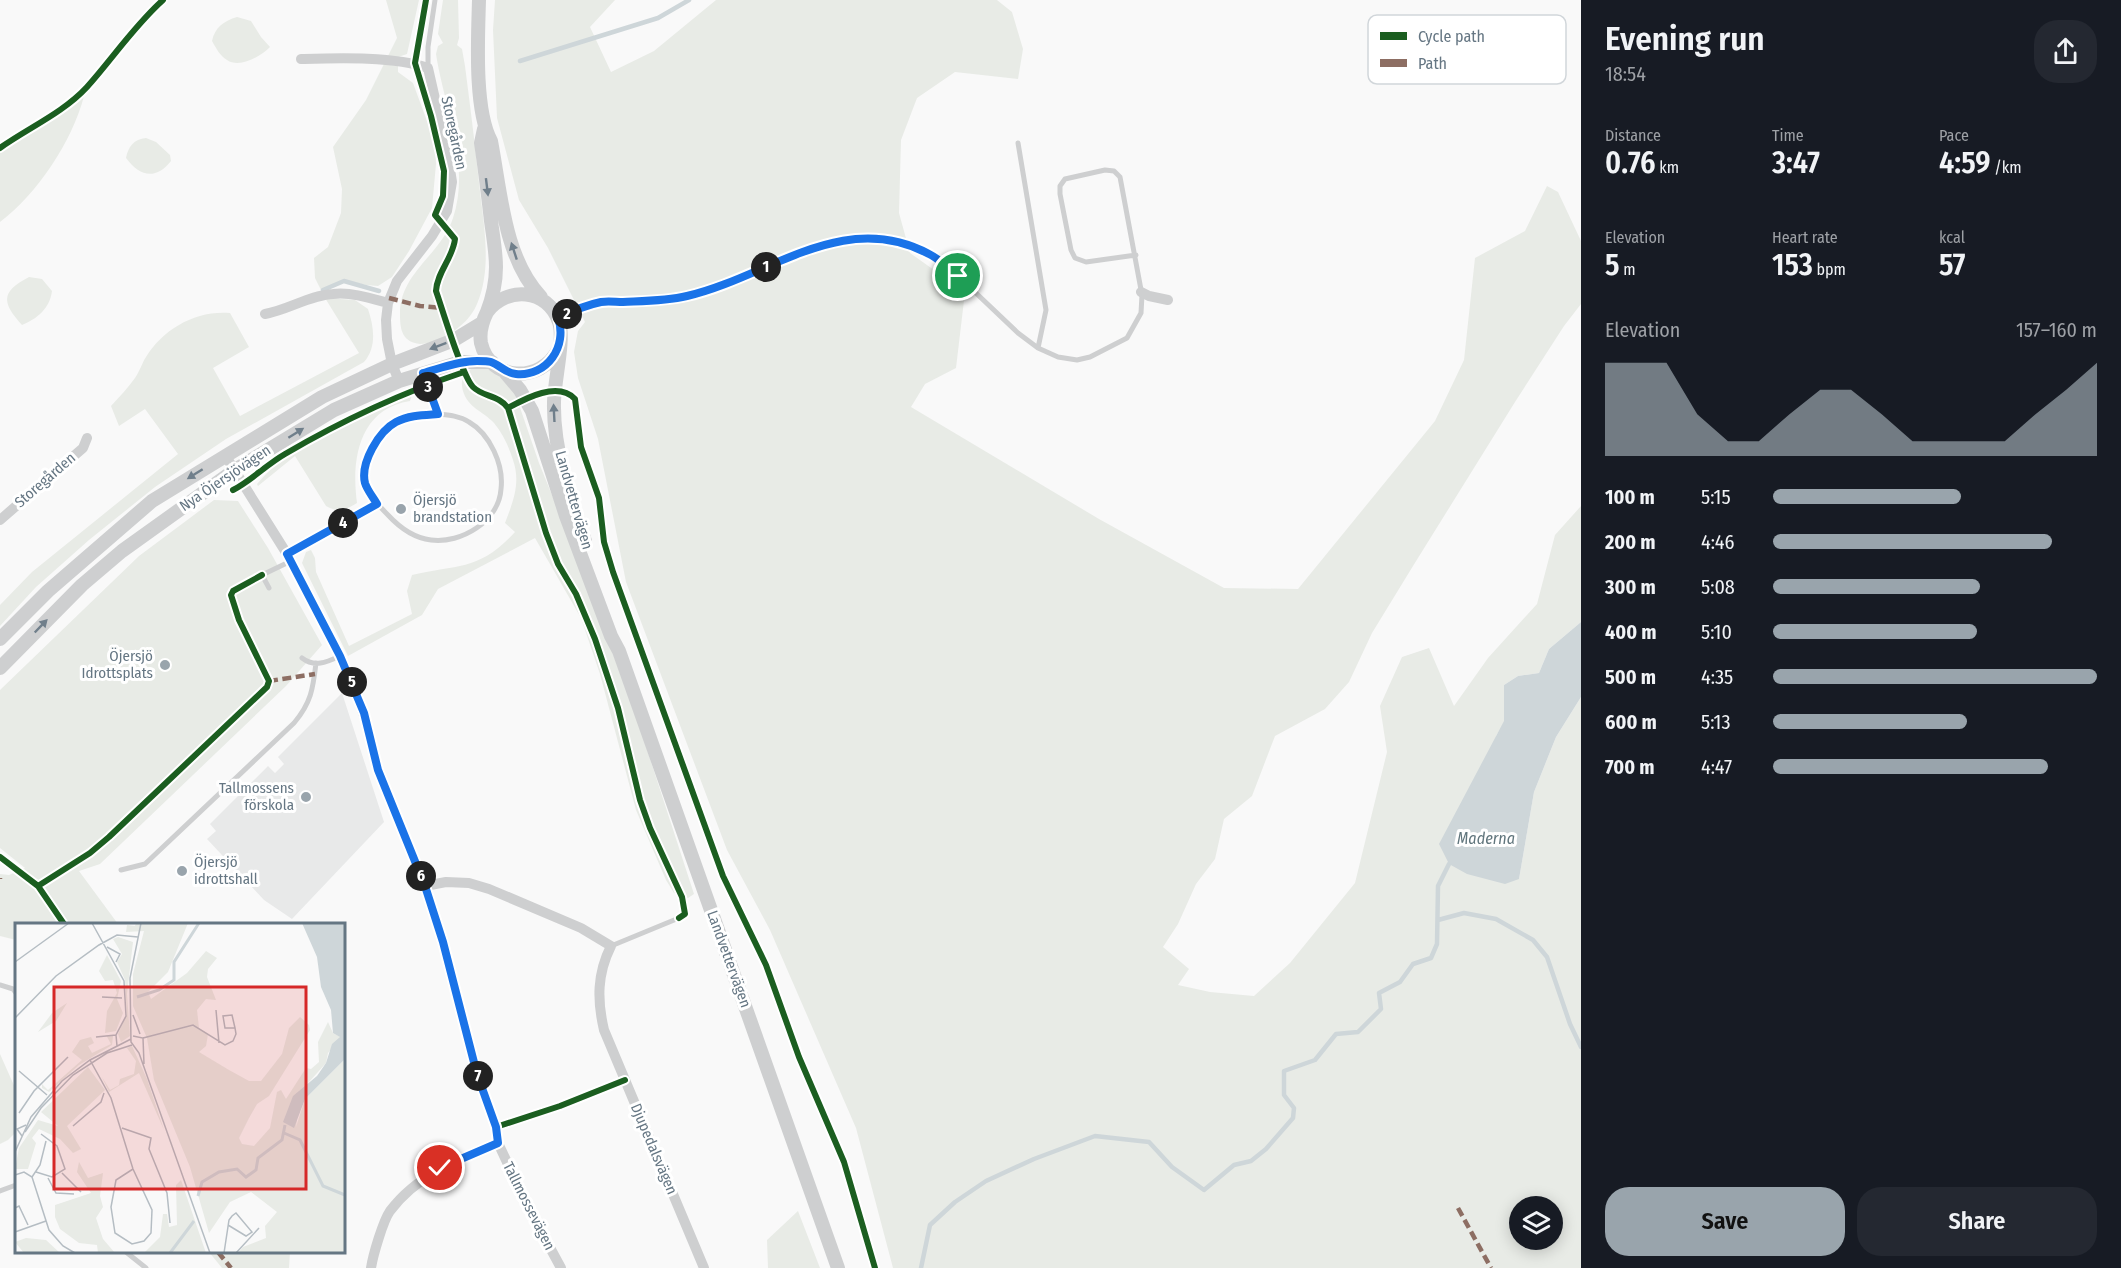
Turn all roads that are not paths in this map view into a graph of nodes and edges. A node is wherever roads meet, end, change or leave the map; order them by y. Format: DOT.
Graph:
graph roads {
  1 [pos="435,0"];
  2 [pos="479,0"];
  3 [pos="301,59"];
  4 [pos="428,68"];
  5 [pos="484,129"];
  6 [pos="1018,143"];
  7 [pos="1136,255"];
  8 [pos="1142,292"];
  9 [pos="543,300"];
  10 [pos="1168,300"];
  11 [pos="388,303"];
  12 [pos="265,314"];
  13 [pos="484,318"];
  14 [pos="558,318"];
  15 [pos="560,345"];
  16 [pos="1038,348"];
  17 [pos="492,362"];
  18 [pos="392,364"];
  19 [pos="504,371"];
  20 [pos="423,373"];
  21 [pos="399,381"];
  22 [pos="438,414"];
  23 [pos="87,438"];
  24 [pos="225,455"];
  25 [pos="235,470"];
  26 [pos="377,504"];
  27 [pos="0,520"];
  28 [pos="289,557"];
  29 [pos="258,570"];
  30 [pos="262,575"];
  31 [pos="269,588"];
  32 [pos="0,639"];
  33 [pos="619,651"];
  34 [pos="340,656"];
  35 [pos="302,658"];
  36 [pos="316,663"];
  37 [pos="0,668"];
  38 [pos="121,870"];
  39 [pos="425,886"];
  40 [pos="679,918"];
  41 [pos="611,946"];
  42 [pos="0,985"];
  43 [pos="15,992"];
  44 [pos="498,1143"];
  45 [pos="15,1185"];
  46 [pos="0,1191"];
  47 [pos="128,1253"];
  48 [pos="146,1268"];
  49 [pos="371,1268"];
  50 [pos="561,1268"];
  51 [pos="704,1268"];
  52 [pos="838,1268"];
  1 -- 4 [label="lane"];
  2 -- 5 [label="street"];
  3 -- 4 [label="street"];
  4 -- 11 [label="street, Storegården"];
  9 -- 5 [label="street, one-way"];
  5 -- 13 [label="street, one-way"];
  6 -- 16 [label="lane"];
  7 -- 7 [label="lane"];
  7 -- 8 [label="lane"];
  8 -- 10 [label="street"];
  8 -- 16 [label="lane"];
  9 -- 13 [label="street"];
  9 -- 14 [label="street"];
  11 -- 12 [label="street"];
  11 -- 18 [label="street, Storegården"];
  13 -- 17 [label="street"];
  13 -- 18 [label="street, Nya Öjersjövägen, one-way"];
  14 -- 15 [label="street, Landvettervägen"];
  14 -- 16 [label="lane"];
  15 -- 19 [label="street"];
  33 -- 15 [label="street, Landvettervägen, one-way"];
  17 -- 19 [label="street, Landvettervägen"];
  17 -- 20 [label="street, Nya Öjersjövägen"];
  18 -- 21 [label="street, Storegården"];
  18 -- 24 [label="street, Nya Öjersjövägen"];
  19 -- 33 [label="street, Landvettervägen"];
  20 -- 21 [label="street, Nya Öjersjövägen"];
  20 -- 22 [label="lane"];
  25 -- 21 [label="street, Nya Öjersjövägen, one-way"];
  22 -- 26 [label="lane"];
  22 -- 26 [label="lane"];
  23 -- 27 [label="street, Storegården"];
  24 -- 25 [label="street, Tallmossevägen"];
  24 -- 32 [label="street, Nya Öjersjövägen, one-way"];
  25 -- 28 [label="street, Tallmossevägen"];
  37 -- 25 [label="street, Nya Öjersjövägen, one-way"];
  26 -- 28 [label="lane"];
  28 -- 30 [label="lane"];
  28 -- 34 [label="street, Tallmossevägen"];
  29 -- 30 [label="lane"];
  30 -- 31 [label="lane"];
  33 -- 52 [label="street, Landvettervägen"];
  34 -- 36 [label="lane"];
  34 -- 39 [label="street, Tallmossevägen"];
  35 -- 36 [label="lane"];
  36 -- 38 [label="lane"];
  39 -- 41 [label="street"];
  39 -- 44 [label="street, Tallmossevägen"];
  40 -- 41 [label="lane"];
  41 -- 51 [label="street, Djupedalsvägen"];
  42 -- 43 [label="lane"];
  44 -- 49 [label="street, Tallmossevägen"];
  44 -- 50 [label="street, Tallmossevägen"];
  45 -- 46 [label="lane"];
  47 -- 48 [label="lane"];
}
